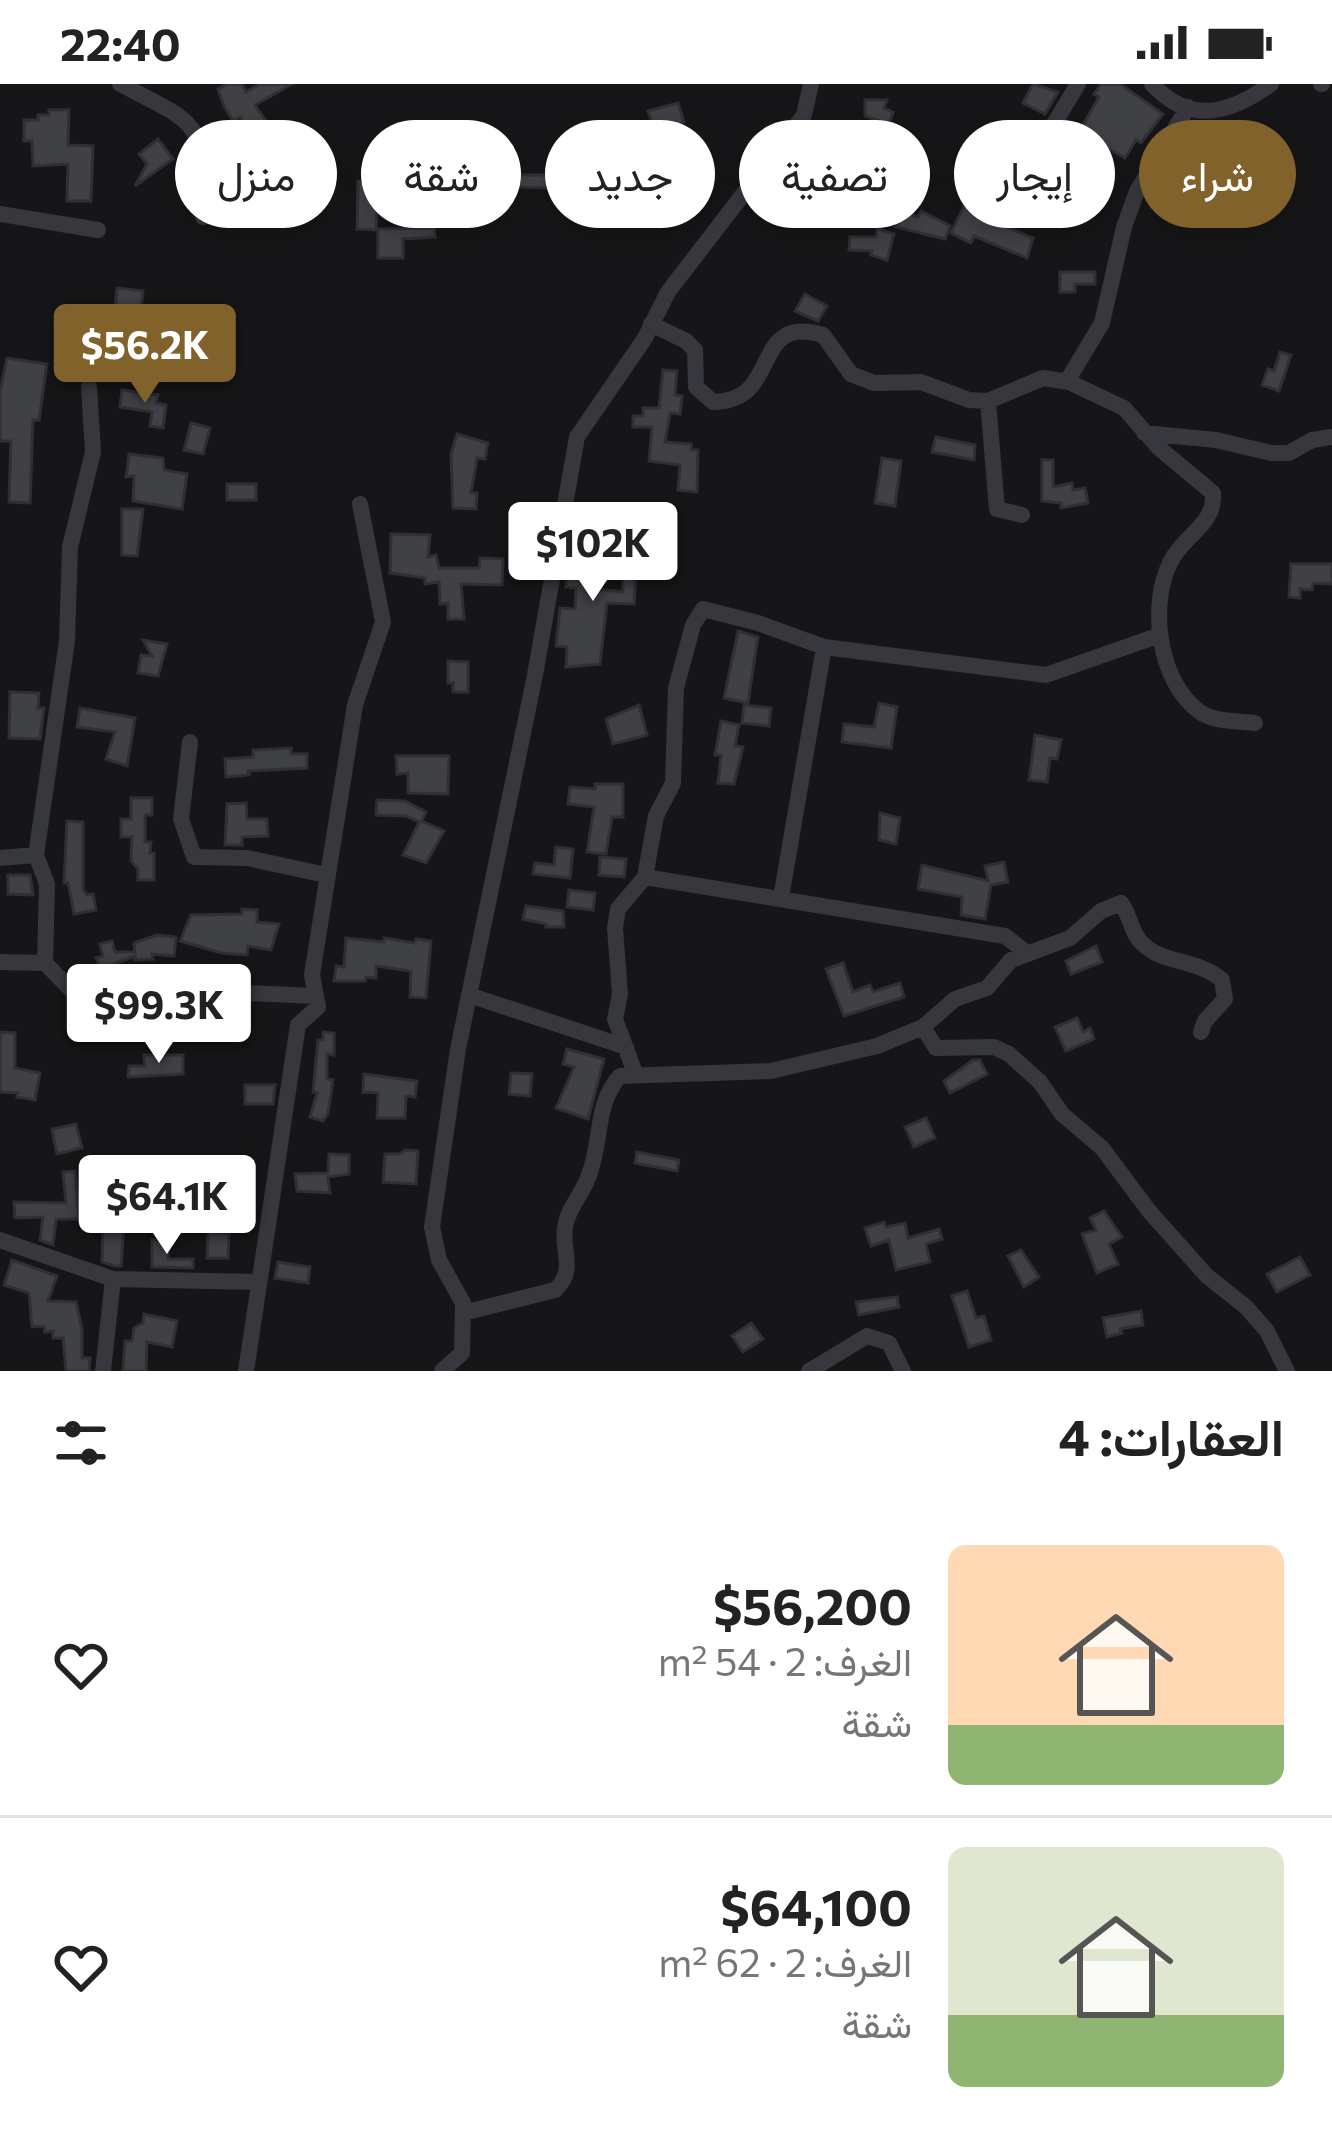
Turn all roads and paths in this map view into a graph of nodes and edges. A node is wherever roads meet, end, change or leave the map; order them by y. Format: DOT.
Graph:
graph roads {
  1 [pos="120,84"];
  2 [pos="811,84"];
  3 [pos="1078,84"];
  4 [pos="1152,84"];
  5 [pos="1271,84"];
  6 [pos="1188,106"];
  7 [pos="187,120"];
  8 [pos="1056,120"];
  9 [pos="0,214"];
  10 [pos="98,230"];
  11 [pos="651,324"];
  12 [pos="1067,381"];
  13 [pos="89,386"];
  14 [pos="988,401"];
  15 [pos="1144,433"];
  16 [pos="1332,437"];
  17 [pos="360,504"];
  18 [pos="1022,515"];
  19 [pos="1160,635"];
  20 [pos="824,647"];
  21 [pos="1255,722"];
  22 [pos="190,742"];
  23 [pos="36,855"];
  24 [pos="0,858"];
  25 [pos="326,875"];
  26 [pos="645,877"];
  27 [pos="781,898"];
  28 [pos="1027,953"];
  29 [pos="0,962"];
  30 [pos="45,963"];
  31 [pos="469,995"];
  32 [pos="316,996"];
  33 [pos="923,1027"];
  34 [pos="1202,1032"];
  35 [pos="626,1047"];
  36 [pos="635,1072"];
  37 [pos="0,1240"];
  38 [pos="113,1279"];
  39 [pos="257,1282"];
  40 [pos="463,1313"];
  41 [pos="104,1371"];
  42 [pos="246,1371"];
  43 [pos="442,1371"];
  44 [pos="809,1371"];
  45 [pos="903,1371"];
  46 [pos="1287,1371"];
  1 -- 7 [label="street"];
  2 -- 11 [label="street"];
  3 -- 8 [label="street"];
  4 -- 6 [label="street"];
  5 -- 6 [label="street"];
  6 -- 12 [label="street"];
  9 -- 10 [label="street"];
  11 -- 14 [label="street"];
  11 -- 31 [label="street"];
  12 -- 14 [label="street"];
  12 -- 15 [label="street"];
  13 -- 23 [label="street"];
  14 -- 18 [label="street"];
  15 -- 16 [label="street"];
  15 -- 19 [label="street"];
  17 -- 25 [label="street"];
  19 -- 20 [label="street"];
  19 -- 21 [label="street"];
  20 -- 26 [label="street"];
  20 -- 27 [label="street"];
  22 -- 25 [label="street"];
  23 -- 24 [label="street"];
  23 -- 30 [label="street"];
  25 -- 32 [label="street"];
  26 -- 27 [label="street"];
  26 -- 35 [label="street"];
  27 -- 28 [label="street"];
  28 -- 33 [label="street"];
  28 -- 34 [label="street"];
  29 -- 30 [label="street"];
  30 -- 32 [label="street"];
  31 -- 35 [label="street"];
  31 -- 40 [label="street"];
  32 -- 39 [label="street"];
  33 -- 36 [label="street"];
  33 -- 46 [label="street"];
  35 -- 36 [label="street"];
  36 -- 40 [label="street"];
  37 -- 38 [label="street"];
  38 -- 39 [label="street"];
  38 -- 41 [label="street"];
  39 -- 42 [label="street"];
  40 -- 43 [label="street"];
  44 -- 45 [label="street"];
}
